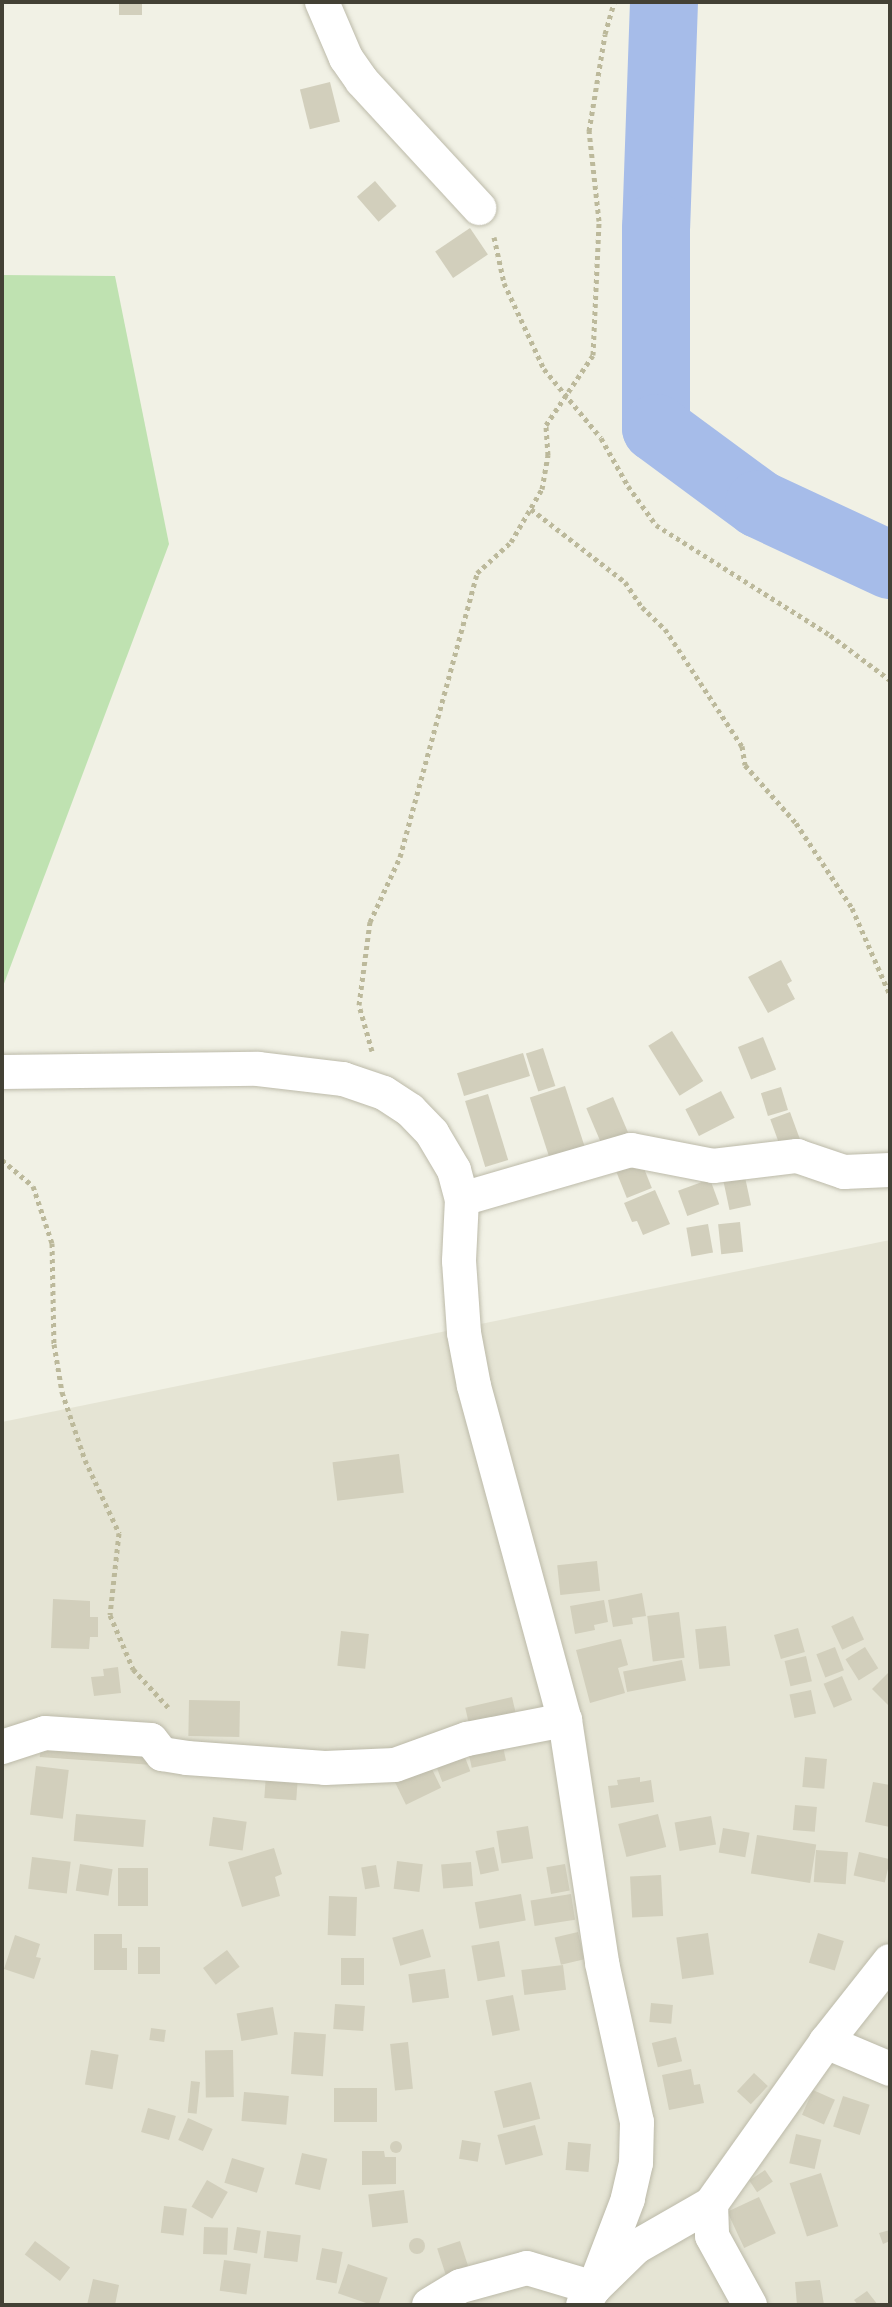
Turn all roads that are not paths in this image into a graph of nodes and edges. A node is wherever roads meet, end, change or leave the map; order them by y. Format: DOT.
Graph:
graph roads {
  1 [pos="322,2"];
  2 [pos="479,208"];
  3 [pos="2,1072"];
  4 [pos="890,1170"];
  5 [pos="462,1199"];
  6 [pos="565,1720"];
  7 [pos="2,1747"];
  8 [pos="890,1961"];
  9 [pos="826,2042"];
  10 [pos="890,2069"];
  11 [pos="711,2204"];
  12 [pos="589,2296"];
  13 [pos="429,2305"];
  14 [pos="750,2305"];
  1 -- 2 [label="street"];
  3 -- 5 [label="street"];
  4 -- 5 [label="street"];
  5 -- 6 [label="street"];
  6 -- 7 [label="street"];
  6 -- 12 [label="street"];
  8 -- 9 [label="street"];
  9 -- 10 [label="street"];
  9 -- 11 [label="street"];
  11 -- 12 [label="street"];
  11 -- 14 [label="street"];
  12 -- 13 [label="street"];
}
